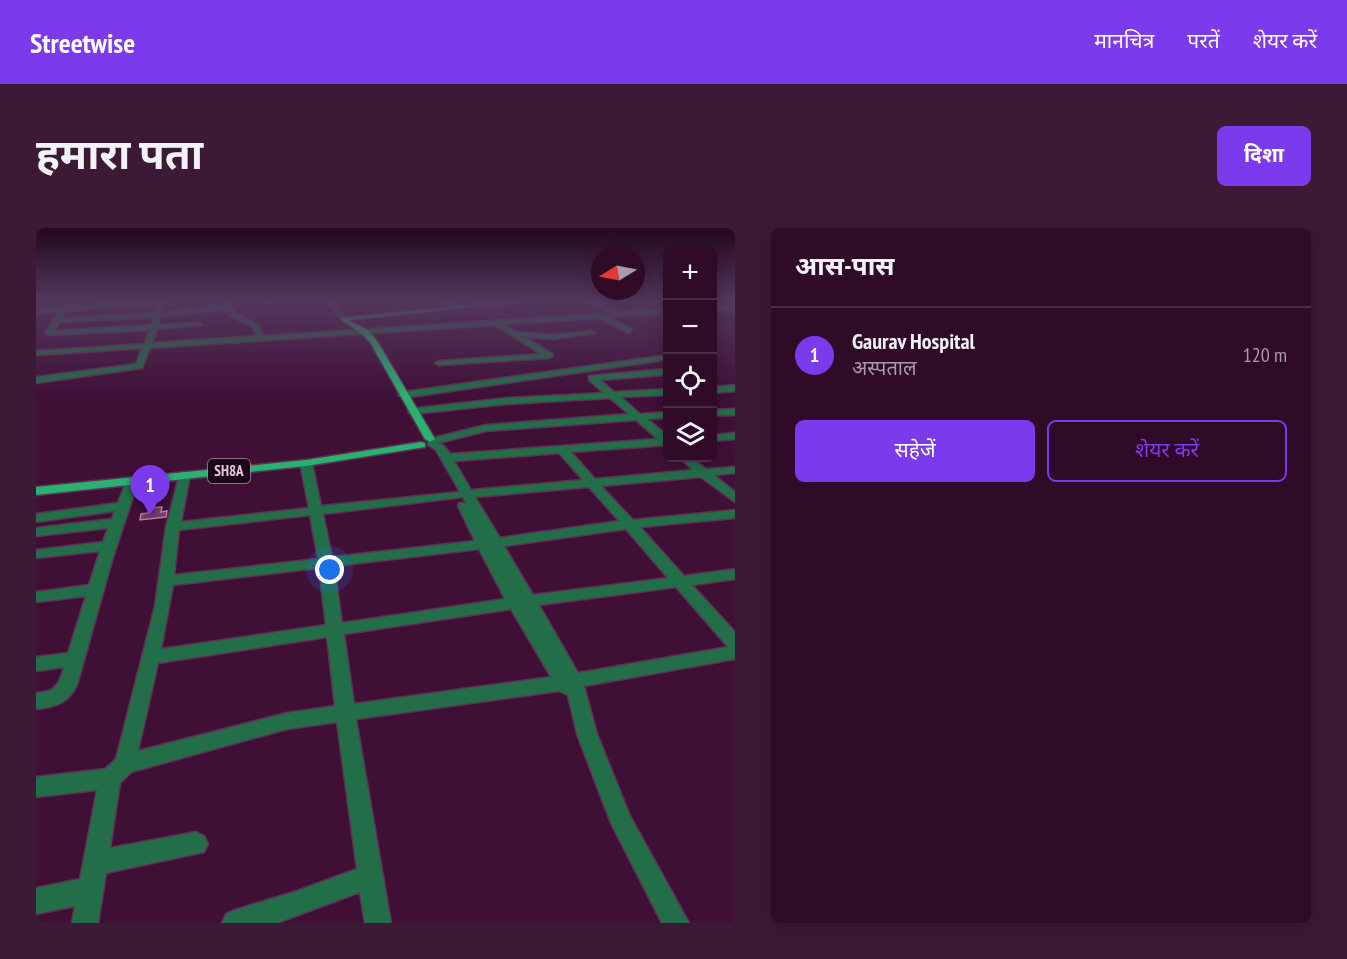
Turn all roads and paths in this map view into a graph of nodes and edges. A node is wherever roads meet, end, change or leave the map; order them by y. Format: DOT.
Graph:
graph roads {
  1 [pos="63,332"];
  2 [pos="152,332"];
  3 [pos="258,332"];
  4 [pos="337,332"];
  5 [pos="358,332"];
  6 [pos="359,332"];
  7 [pos="517,332"];
  8 [pos="49,333"];
  9 [pos="511,333"];
  10 [pos="591,333"];
  11 [pos="36,337"];
  12 [pos="260,338"];
  13 [pos="147,346"];
  14 [pos="36,353"];
  15 [pos="661,358"];
  16 [pos="645,360"];
  17 [pos="439,363"];
  18 [pos="663,371"];
  19 [pos="663,373"];
  20 [pos="36,380"];
  21 [pos="735,388"];
  22 [pos="717,390"];
  23 [pos="663,392"];
  24 [pos="403,395"];
  25 [pos="611,395"];
  26 [pos="412,411"];
  27 [pos="717,412"];
  28 [pos="735,412"];
  29 [pos="663,416"];
  30 [pos="635,417"];
  31 [pos="735,436"];
  32 [pos="717,438"];
  33 [pos="663,439"];
  34 [pos="426,442"];
  35 [pos="663,442"];
  36 [pos="563,450"];
  37 [pos="447,458"];
  38 [pos="691,462"];
  39 [pos="306,463"];
  40 [pos="735,470"];
  41 [pos="704,473"];
  42 [pos="184,476"];
  43 [pos="132,482"];
  44 [pos="594,483"];
  45 [pos="36,486"];
  46 [pos="36,491"];
  47 [pos="463,495"];
  48 [pos="735,498"];
  49 [pos="123,506"];
  50 [pos="315,512"];
  51 [pos="735,513"];
  52 [pos="36,518"];
  53 [pos="116,523"];
  54 [pos="628,525"];
  55 [pos="173,527"];
  56 [pos="36,532"];
  57 [pos="489,544"];
  58 [pos="110,546"];
  59 [pos="36,554"];
  60 [pos="326,562"];
  61 [pos="735,574"];
  62 [pos="166,581"];
  63 [pos="680,581"];
  64 [pos="94,590"];
  65 [pos="36,597"];
  66 [pos="521,602"];
  67 [pos="334,630"];
  68 [pos="735,643"];
  69 [pos="735,651"];
  70 [pos="151,657"];
  71 [pos="75,659"];
  72 [pos="36,664"];
  73 [pos="570,688"];
  74 [pos="36,702"];
  75 [pos="346,712"];
  76 [pos="118,771"];
  77 [pos="36,788"];
  78 [pos="196,844"];
  79 [pos="95,863"];
  80 [pos="371,876"];
  81 [pos="90,890"];
  82 [pos="36,901"];
  83 [pos="244,922"];
  84 [pos="85,923"];
  85 [pos="378,923"];
  86 [pos="676,923"];
  1 -- 8 [label="street"];
  2 -- 13 [label="street"];
  3 -- 12 [label="street"];
  4 -- 12 [label="street"];
  5 -- 34 [label="main road"];
  6 -- 24 [label="main road"];
  7 -- 9 [label="street"];
  8 -- 11 [label="street"];
  9 -- 10 [label="street"];
  9 -- 17 [label="street"];
  12 -- 13 [label="street"];
  13 -- 14 [label="street"];
  13 -- 20 [label="street"];
  15 -- 16 [label="street"];
  16 -- 18 [label="street"];
  16 -- 24 [label="street"];
  19 -- 25 [label="street"];
  21 -- 22 [label="street"];
  23 -- 25 [label="street"];
  24 -- 26 [label="main road"];
  25 -- 26 [label="street"];
  25 -- 30 [label="street"];
  26 -- 34 [label="main road"];
  27 -- 28 [label="street"];
  29 -- 30 [label="street"];
  30 -- 33 [label="street"];
  30 -- 34 [label="street"];
  31 -- 32 [label="street"];
  34 -- 37 [label="street"];
  34 -- 39 [label="main road, SH8A"];
  34 -- 45 [label="main road, SH8A"];
  34 -- 47 [label="street"];
  35 -- 36 [label="street"];
  36 -- 37 [label="street"];
  36 -- 44 [label="street"];
  37 -- 47 [label="street"];
  38 -- 41 [label="street"];
  39 -- 42 [label="main road, SH8A"];
  39 -- 50 [label="street"];
  40 -- 41 [label="street"];
  41 -- 44 [label="street"];
  41 -- 48 [label="street"];
  42 -- 43 [label="main road, SH8A"];
  42 -- 55 [label="street"];
  43 -- 46 [label="main road, SH8A"];
  43 -- 49 [label="street"];
  44 -- 47 [label="street"];
  44 -- 54 [label="street"];
  47 -- 50 [label="street"];
  47 -- 57 [label="street"];
  49 -- 52 [label="street"];
  49 -- 53 [label="street"];
  50 -- 55 [label="street"];
  50 -- 60 [label="street"];
  51 -- 54 [label="street"];
  53 -- 56 [label="street"];
  53 -- 58 [label="street"];
  54 -- 57 [label="street"];
  54 -- 63 [label="street"];
  55 -- 62 [label="street"];
  57 -- 60 [label="street"];
  57 -- 66 [label="street"];
  58 -- 59 [label="street"];
  58 -- 64 [label="street"];
  60 -- 62 [label="street"];
  60 -- 67 [label="street"];
  61 -- 63 [label="street"];
  62 -- 70 [label="street"];
  63 -- 66 [label="street"];
  63 -- 68 [label="street"];
  64 -- 65 [label="street"];
  64 -- 71 [label="street"];
  66 -- 67 [label="street"];
  66 -- 73 [label="street"];
  67 -- 70 [label="street"];
  67 -- 75 [label="street"];
  69 -- 73 [label="street"];
  70 -- 76 [label="street"];
  71 -- 72 [label="street"];
  71 -- 74 [label="street"];
  73 -- 75 [label="street"];
  73 -- 86 [label="street"];
  75 -- 76 [label="street"];
  75 -- 80 [label="street"];
  76 -- 77 [label="street"];
  76 -- 79 [label="street"];
  78 -- 79 [label="street"];
  79 -- 81 [label="street"];
  80 -- 83 [label="street"];
  80 -- 85 [label="street"];
  81 -- 82 [label="street"];
  81 -- 84 [label="street"];
}
